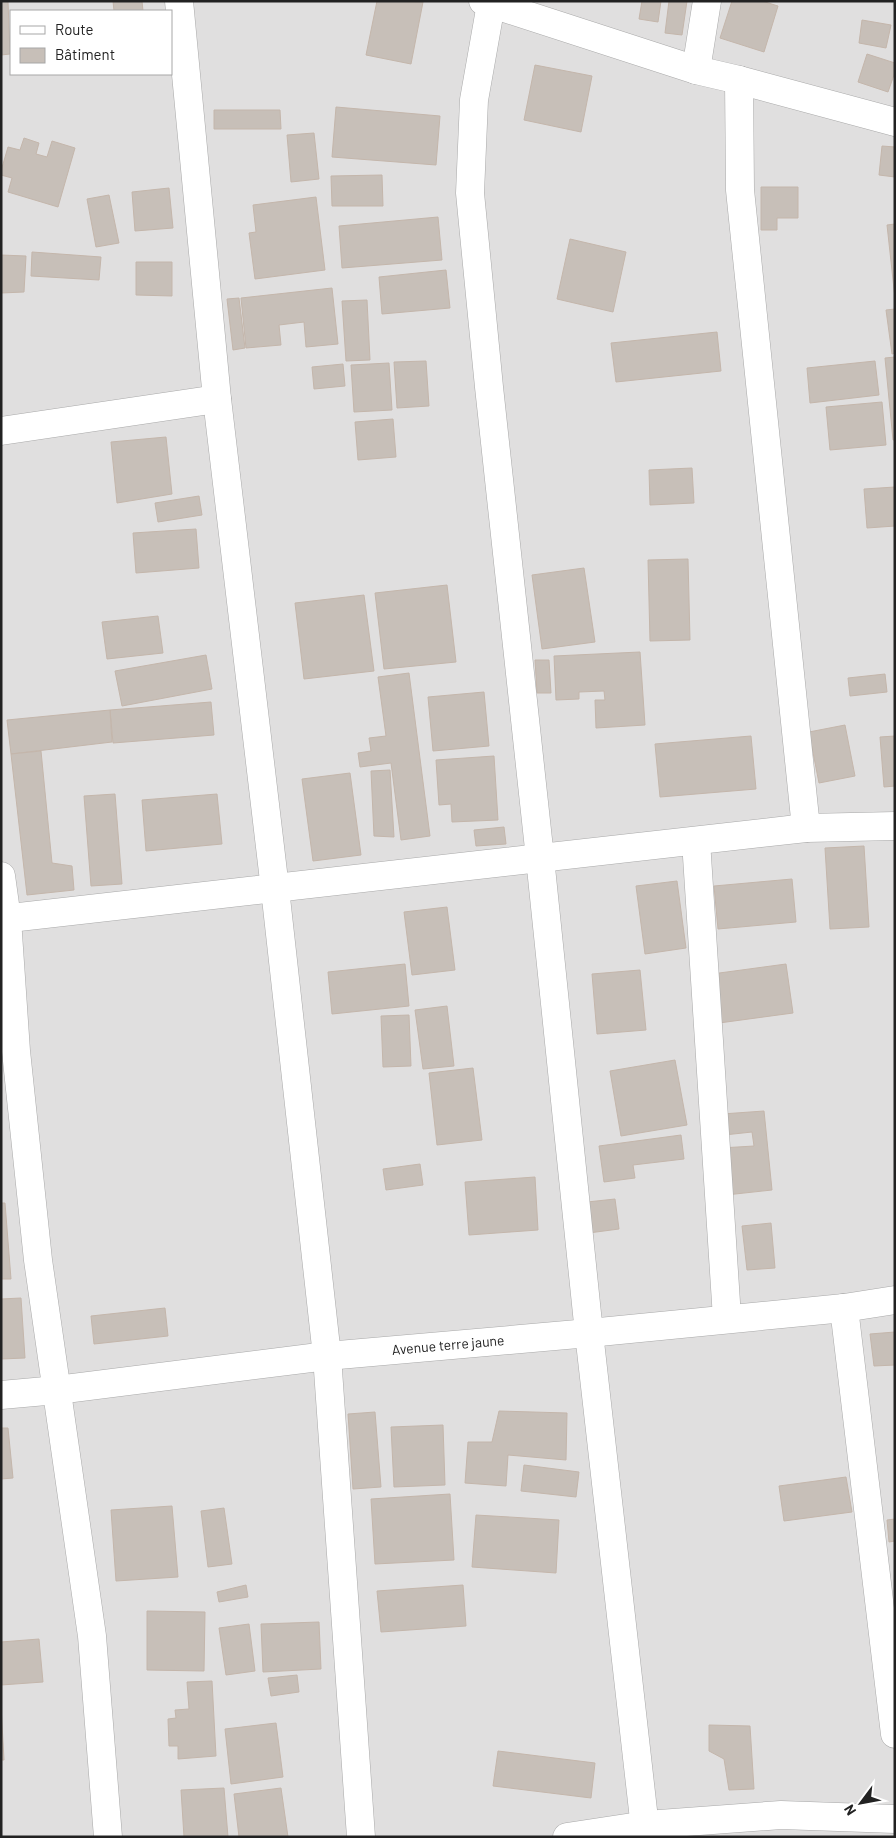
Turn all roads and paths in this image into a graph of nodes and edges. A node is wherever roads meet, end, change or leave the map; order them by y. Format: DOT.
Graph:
graph roads {
  1 [pos="179,1"];
  2 [pos="706,1"];
  3 [pos="487,2"];
  4 [pos="696,70"];
  5 [pos="739,80"];
  6 [pos="895,122"];
  7 [pos="217,399"];
  8 [pos="1,431"];
  9 [pos="895,826"];
  10 [pos="806,828"];
  11 [pos="696,841"];
  12 [pos="540,858"];
  13 [pos="1,876"];
  14 [pos="275,889"];
  15 [pos="4,919"];
  16 [pos="895,1300"];
  17 [pos="844,1308"];
  18 [pos="727,1318"];
  19 [pos="588,1333"];
  20 [pos="327,1356"];
  21 [pos="57,1390"];
  22 [pos="1,1395"];
  23 [pos="895,1734"];
  24 [pos="895,1819"];
  25 [pos="646,1831"];
  26 [pos="108,1837"];
  27 [pos="361,1837"];
  28 [pos="567,1837"];
  1 -- 7 [label="street"];
  2 -- 4 [label="street"];
  3 -- 4 [label="street"];
  3 -- 12 [label="street"];
  4 -- 5 [label="street"];
  5 -- 6 [label="street"];
  5 -- 10 [label="street"];
  7 -- 8 [label="street"];
  7 -- 14 [label="street"];
  9 -- 10 [label="street"];
  10 -- 11 [label="street"];
  11 -- 12 [label="street"];
  11 -- 18 [label="street"];
  12 -- 14 [label="street"];
  12 -- 19 [label="street"];
  13 -- 15 [label="street"];
  14 -- 15 [label="street"];
  14 -- 20 [label="street"];
  15 -- 21 [label="street"];
  16 -- 17 [label="street, Avenue terre jaune"];
  17 -- 18 [label="street, Avenue terre jaune"];
  17 -- 23 [label="street"];
  18 -- 19 [label="street, Avenue terre jaune"];
  19 -- 20 [label="street, Avenue terre jaune"];
  19 -- 25 [label="street"];
  20 -- 21 [label="street, Avenue terre jaune"];
  20 -- 27 [label="street"];
  21 -- 22 [label="street, Avenue terre jaune"];
  21 -- 26 [label="street"];
  24 -- 25 [label="street"];
  25 -- 28 [label="street"];
}
